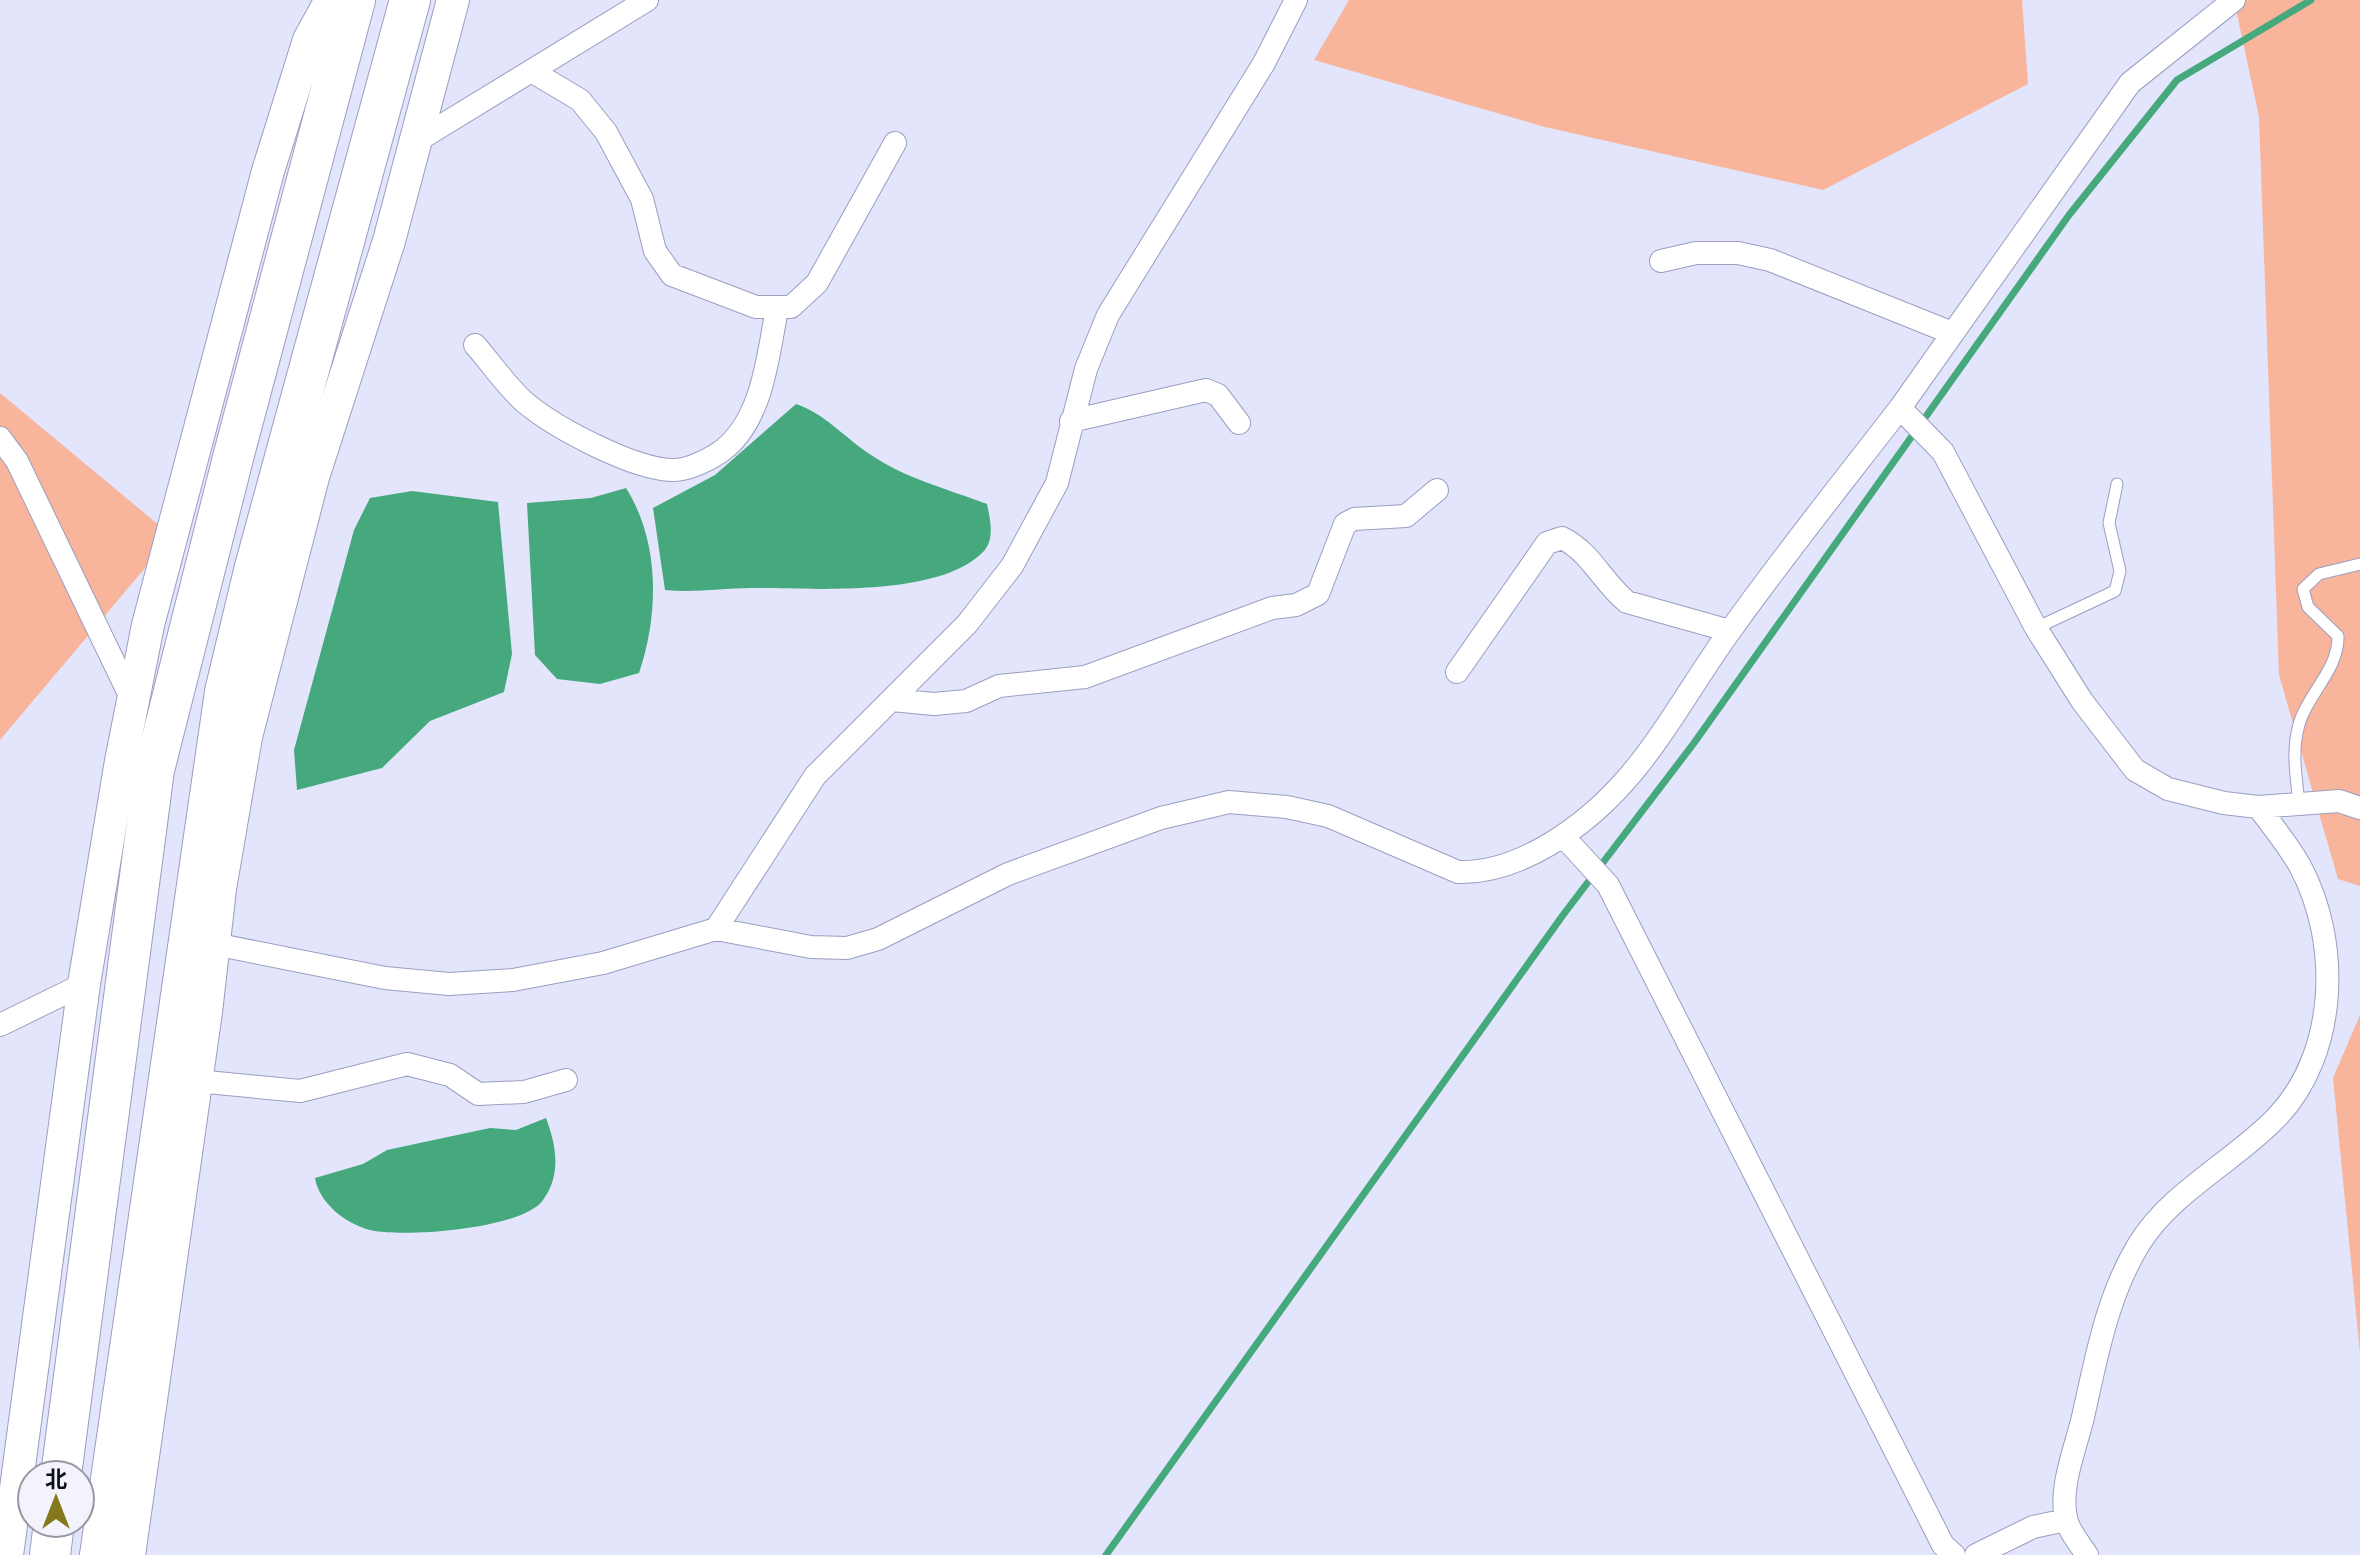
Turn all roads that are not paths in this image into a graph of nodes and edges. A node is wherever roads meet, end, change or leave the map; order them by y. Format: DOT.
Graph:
graph roads {
  1 [pos="331,0"];
  2 [pos="355,0"];
  3 [pos="410,0"];
  4 [pos="453,0"];
  5 [pos="647,0"];
  6 [pos="1296,0"];
  7 [pos="2234,0"];
  8 [pos="533,72"];
  9 [pos="415,142"];
  10 [pos="895,143"];
  11 [pos="1661,261"];
  12 [pos="777,309"];
  13 [pos="1952,333"];
  14 [pos="475,345"];
  15 [pos="1905,411"];
  16 [pos="1071,421"];
  17 [pos="1239,423"];
  18 [pos="0,438"];
  19 [pos="2117,484"];
  20 [pos="1437,490"];
  21 [pos="2360,564"];
  22 [pos="2036,628"];
  23 [pos="1730,631"];
  24 [pos="1457,672"];
  25 [pos="892,700"];
  26 [pos="133,702"];
  27 [pos="2299,803"];
  28 [pos="2258,807"];
  29 [pos="2360,808"];
  30 [pos="1563,836"];
  31 [pos="716,929"];
  32 [pos="214,944"];
  33 [pos="84,984"];
  34 [pos="0,1025"];
  35 [pos="566,1080"];
  36 [pos="196,1081"];
  37 [pos="63,1459"];
  38 [pos="2066,1520"];
  39 [pos="7,1555"];
  40 [pos="100,1555"];
  41 [pos="129,1555"];
  42 [pos="1954,1555"];
  43 [pos="1976,1555"];
  44 [pos="2087,1555"];
  1 -- 26 [label="street"];
  2 -- 37 [label="highway"];
  3 -- 40 [label="highway"];
  4 -- 9 [label="street"];
  5 -- 8 [label="street"];
  6 -- 16 [label="street"];
  7 -- 13 [label="street"];
  8 -- 9 [label="street"];
  8 -- 12 [label="street"];
  9 -- 32 [label="street"];
  10 -- 12 [label="street"];
  11 -- 13 [label="street"];
  12 -- 14 [label="street"];
  13 -- 15 [label="street"];
  15 -- 22 [label="street"];
  15 -- 23 [label="street"];
  16 -- 17 [label="street"];
  16 -- 25 [label="street"];
  18 -- 26 [label="street"];
  19 -- 22 [label="lane"];
  20 -- 25 [label="street"];
  21 -- 27 [label="lane"];
  22 -- 28 [label="street"];
  23 -- 24 [label="street"];
  23 -- 30 [label="street"];
  25 -- 31 [label="street"];
  26 -- 33 [label="street"];
  27 -- 28 [label="street"];
  27 -- 29 [label="street"];
  28 -- 38 [label="street"];
  30 -- 31 [label="street"];
  30 -- 42 [label="street"];
  31 -- 32 [label="street"];
  32 -- 36 [label="street"];
  33 -- 34 [label="street"];
  33 -- 39 [label="street"];
  35 -- 36 [label="street"];
  36 -- 41 [label="street"];
  38 -- 43 [label="street"];
  38 -- 44 [label="street"];
}
